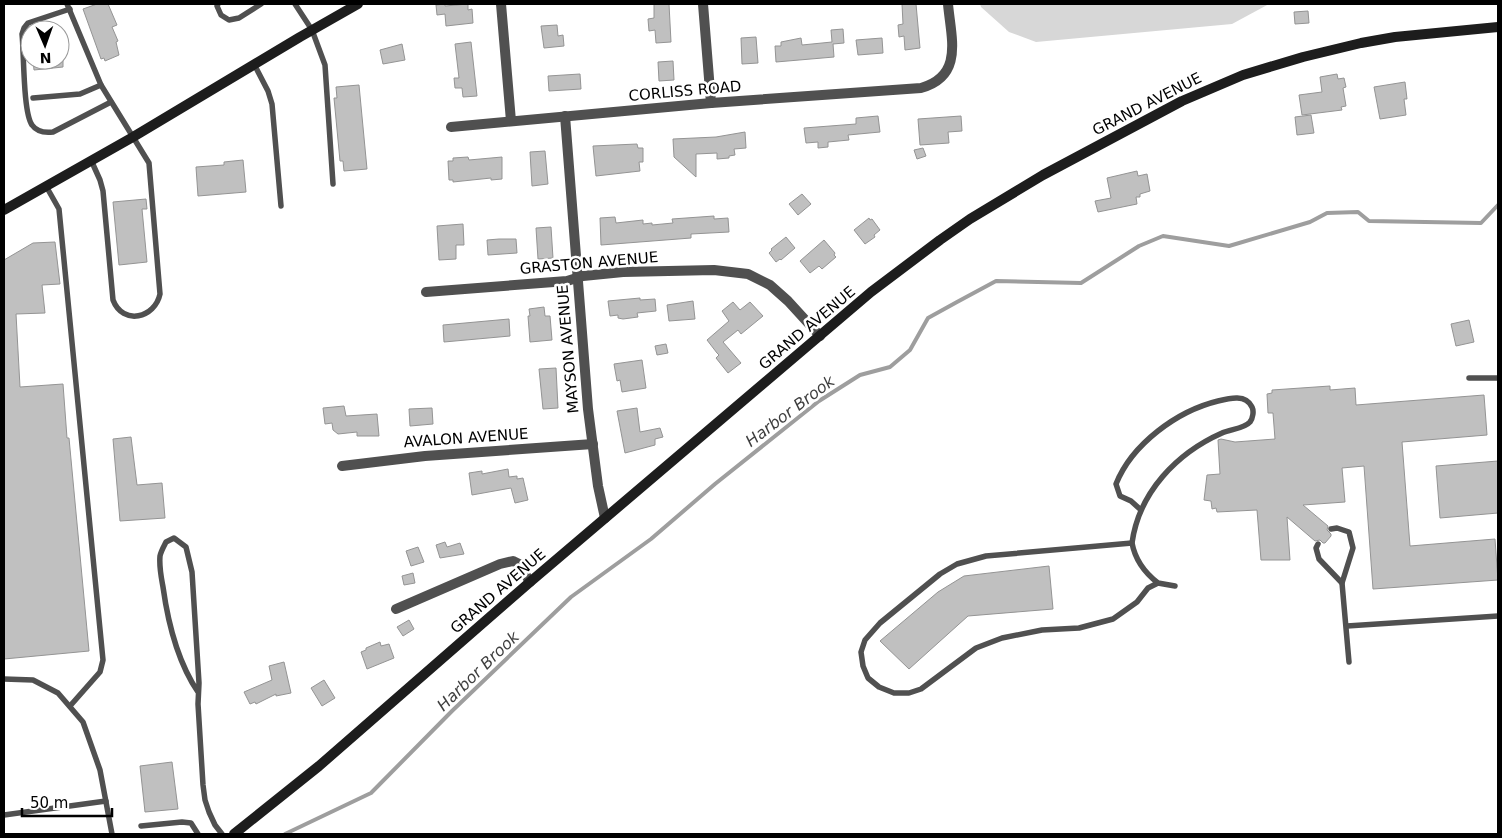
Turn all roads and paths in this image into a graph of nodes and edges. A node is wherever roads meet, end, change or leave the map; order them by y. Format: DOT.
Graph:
graph roads {
  1 [pos="218,4"];
  2 [pos="260,4"];
  3 [pos="295,4"];
  4 [pos="358,4"];
  5 [pos="501,4"];
  6 [pos="703,4"];
  7 [pos="948,4"];
  8 [pos="69,6"];
  9 [pos="1498,27"];
  10 [pos="312,30"];
  11 [pos="254,64"];
  12 [pos="101,85"];
  13 [pos="33,98"];
  14 [pos="110,102"];
  15 [pos="710,103"];
  16 [pos="565,116"];
  17 [pos="511,121"];
  18 [pos="451,127"];
  19 [pos="132,137"];
  20 [pos="91,160"];
  21 [pos="334,184"];
  22 [pos="46,186"];
  23 [pos="281,206"];
  24 [pos="4,210"];
  25 [pos="576,278"];
  26 [pos="426,292"];
  27 [pos="820,336"];
  28 [pos="1469,378"];
  29 [pos="1498,378"];
  30 [pos="593,444"];
  31 [pos="342,466"];
  32 [pos="1141,510"];
  33 [pos="605,518"];
  34 [pos="1331,529"];
  35 [pos="1132,542"];
  36 [pos="1318,544"];
  37 [pos="530,582"];
  38 [pos="1342,582"];
  39 [pos="1158,583"];
  40 [pos="1175,586"];
  41 [pos="396,608"];
  42 [pos="1498,616"];
  43 [pos="1347,626"];
  44 [pos="1349,662"];
  45 [pos="4,679"];
  46 [pos="198,692"];
  47 [pos="70,706"];
  48 [pos="106,801"];
  49 [pos="4,815"];
  50 [pos="141,826"];
  51 [pos="112,834"];
  52 [pos="198,834"];
  53 [pos="222,834"];
  54 [pos="234,834"];
  1 -- 2 [label="lane"];
  3 -- 10 [label="lane"];
  4 -- 10 [label="street"];
  5 -- 17 [label="street"];
  6 -- 15 [label="street"];
  7 -- 15 [label="street, CORLISS ROAD"];
  8 -- 12 [label="lane"];
  8 -- 14 [label="lane"];
  9 -- 27 [label="street, GRAND AVENUE"];
  10 -- 11 [label="street"];
  10 -- 21 [label="lane"];
  11 -- 19 [label="street"];
  11 -- 23 [label="lane"];
  12 -- 13 [label="lane"];
  12 -- 14 [label="lane"];
  14 -- 19 [label="lane"];
  15 -- 16 [label="street, CORLISS ROAD"];
  16 -- 17 [label="street, CORLISS ROAD"];
  16 -- 25 [label="street, MAYSON AVENUE"];
  17 -- 18 [label="street, CORLISS ROAD"];
  19 -- 20 [label="street"];
  19 -- 20 [label="lane"];
  20 -- 22 [label="street"];
  22 -- 24 [label="street"];
  22 -- 47 [label="lane"];
  25 -- 26 [label="street, GRASTON AVENUE"];
  25 -- 27 [label="street, GRASTON AVENUE"];
  25 -- 30 [label="street, MAYSON AVENUE"];
  27 -- 33 [label="street, GRAND AVENUE"];
  28 -- 29 [label="lane"];
  30 -- 31 [label="street, AVALON AVENUE"];
  30 -- 33 [label="street, MAYSON AVENUE"];
  32 -- 32 [label="lane"];
  32 -- 35 [label="lane"];
  33 -- 37 [label="street, GRAND AVENUE"];
  34 -- 38 [label="lane"];
  35 -- 39 [label="lane"];
  35 -- 39 [label="lane"];
  36 -- 38 [label="lane"];
  37 -- 41 [label="street"];
  37 -- 54 [label="street, GRAND AVENUE"];
  38 -- 43 [label="lane"];
  39 -- 40 [label="lane"];
  42 -- 43 [label="lane"];
  43 -- 44 [label="lane"];
  45 -- 47 [label="lane"];
  46 -- 46 [label="lane"];
  46 -- 53 [label="lane"];
  47 -- 48 [label="lane"];
  48 -- 49 [label="lane"];
  48 -- 51 [label="lane"];
  50 -- 52 [label="lane"];
}
